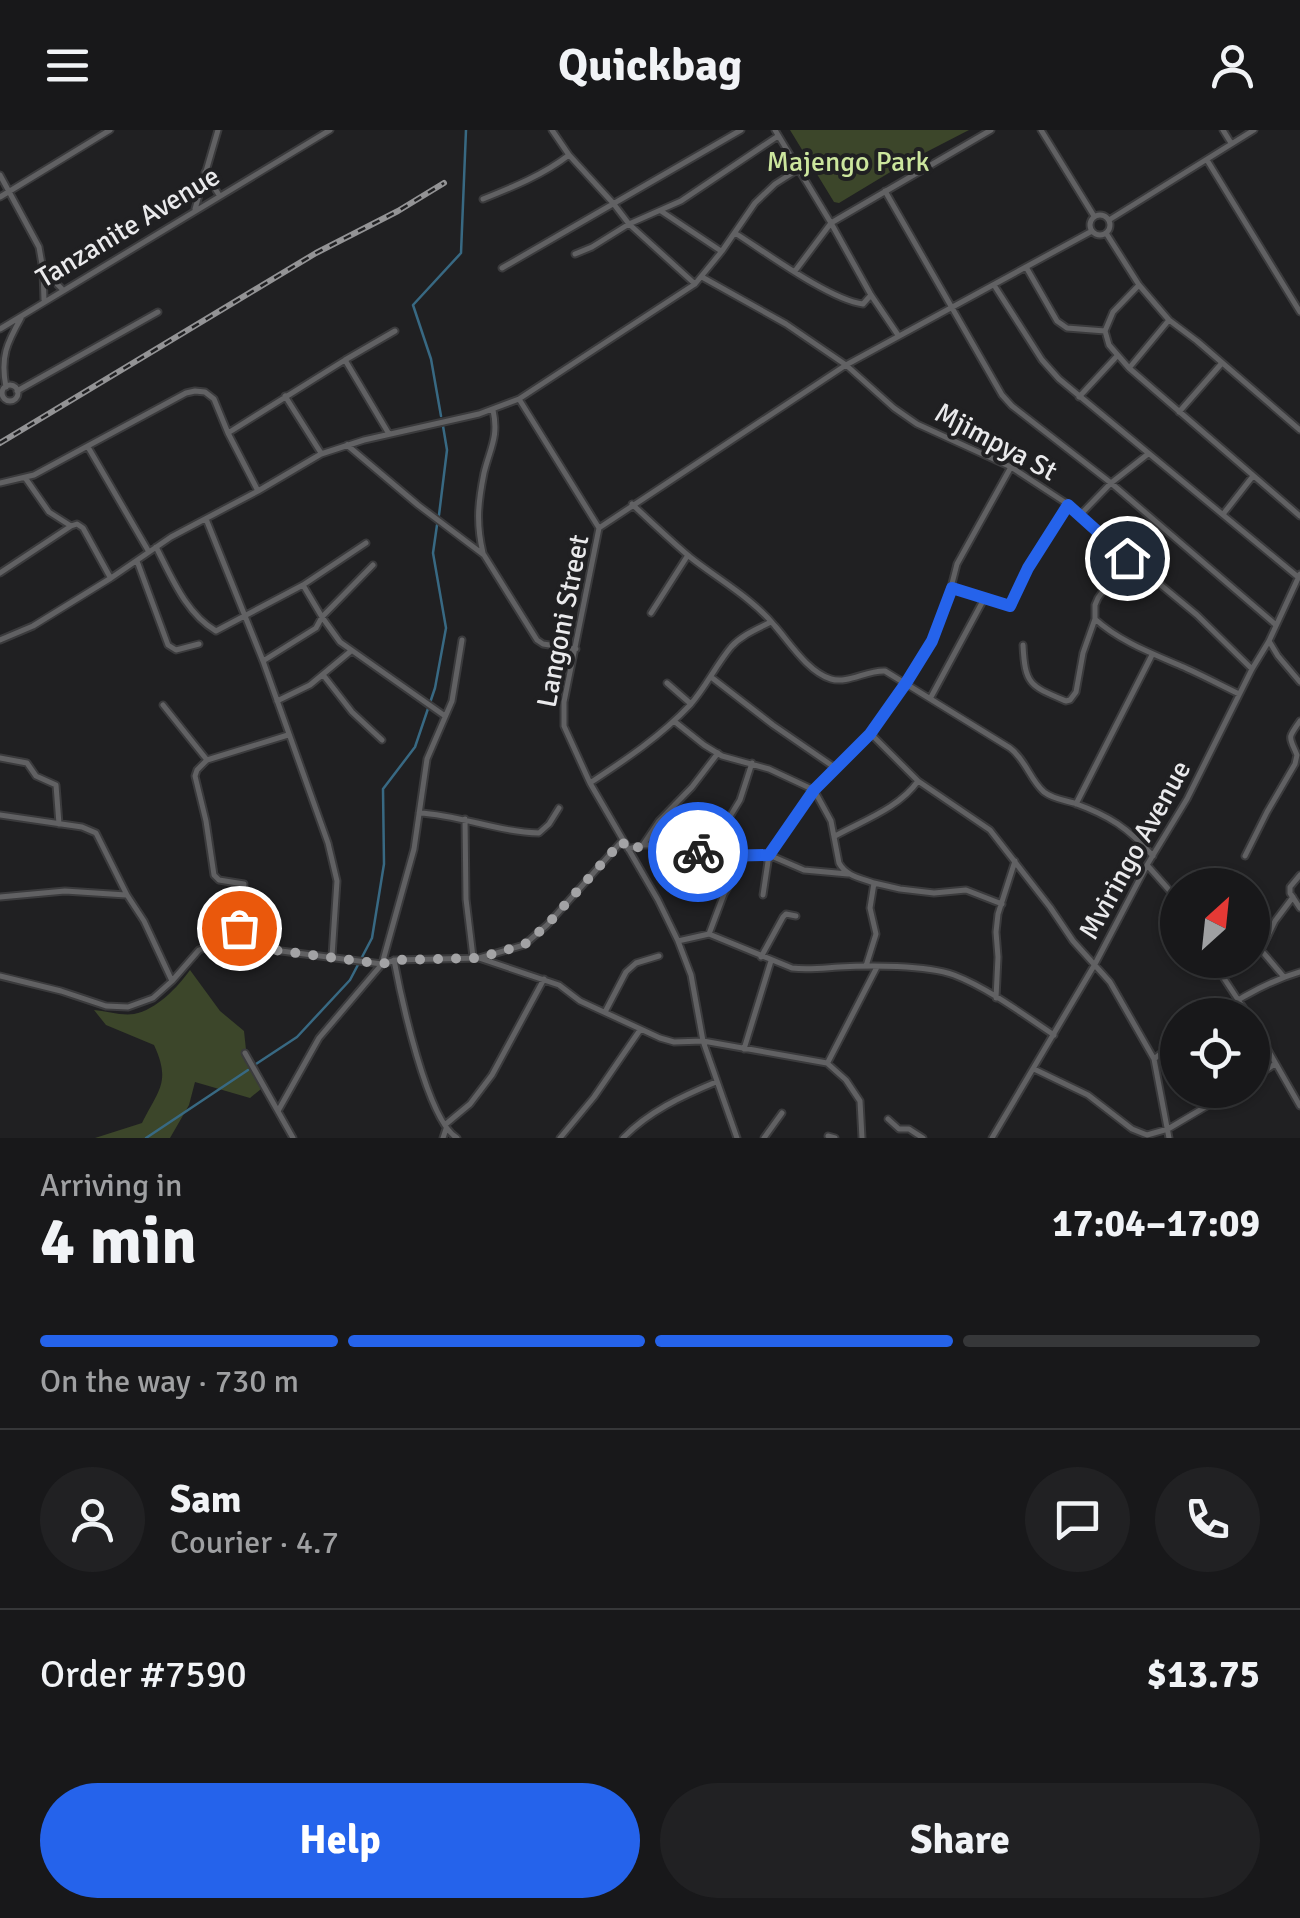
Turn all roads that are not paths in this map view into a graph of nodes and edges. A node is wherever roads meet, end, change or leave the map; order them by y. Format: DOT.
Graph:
graph roads {
  1 [pos="110,130"];
  2 [pos="218,130"];
  3 [pos="330,130"];
  4 [pos="552,130"];
  5 [pos="741,130"];
  6 [pos="992,130"];
  7 [pos="1042,130"];
  8 [pos="1223,130"];
  9 [pos="1254,130"];
  10 [pos="776,133"];
  11 [pos="1231,143"];
  12 [pos="568,155"];
  13 [pos="1208,160"];
  14 [pos="797,170"];
  15 [pos="205,172"];
  16 [pos="0,175"];
  17 [pos="9,191"];
  18 [pos="885,191"];
  19 [pos="219,195"];
  20 [pos="0,197"];
  21 [pos="483,199"];
  22 [pos="612,203"];
  23 [pos="194,211"];
  24 [pos="661,211"];
  25 [pos="1094,216"];
  26 [pos="1108,220"];
  27 [pos="831,223"];
  28 [pos="628,224"];
  29 [pos="1092,231"];
  30 [pos="735,233"];
  31 [pos="1106,233"];
  32 [pos="722,252"];
  33 [pos="575,254"];
  34 [pos="1026,266"];
  35 [pos="502,268"];
  36 [pos="44,270"];
  37 [pos="795,271"];
  38 [pos="702,276"];
  39 [pos="694,284"];
  40 [pos="1139,285"];
  41 [pos="994,286"];
  42 [pos="62,290"];
  43 [pos="871,295"];
  44 [pos="44,300"];
  45 [pos="951,307"];
  46 [pos="158,312"];
  47 [pos="1300,312"];
  48 [pos="23,316"];
  49 [pos="1169,320"];
  50 [pos="0,329"];
  51 [pos="395,331"];
  52 [pos="1104,331"];
  53 [pos="898,335"];
  54 [pos="1116,356"];
  55 [pos="344,360"];
  56 [pos="1222,363"];
  57 [pos="846,365"];
  58 [pos="1129,368"];
  59 [pos="6,386"];
  60 [pos="18,391"];
  61 [pos="285,396"];
  62 [pos="1078,396"];
  63 [pos="519,399"];
  64 [pos="2,401"];
  65 [pos="493,410"];
  66 [pos="1179,412"];
  67 [pos="1300,430"];
  68 [pos="228,433"];
  69 [pos="389,434"];
  70 [pos="347,445"];
  71 [pos="88,447"];
  72 [pos="321,454"];
  73 [pos="1148,454"];
  74 [pos="1011,467"];
  75 [pos="1253,476"];
  76 [pos="26,479"];
  77 [pos="0,483"];
  78 [pos="1110,483"];
  79 [pos="258,491"];
  80 [pos="632,504"];
  81 [pos="1068,505"];
  82 [pos="1224,513"];
  83 [pos="1080,515"];
  84 [pos="1300,516"];
  85 [pos="206,519"];
  86 [pos="71,526"];
  87 [pos="599,528"];
  88 [pos="366,543"];
  89 [pos="156,547"];
  90 [pos="148,552"];
  91 [pos="484,555"];
  92 [pos="688,555"];
  93 [pos="1127,558"];
  94 [pos="136,561"];
  95 [pos="373,565"];
  96 [pos="0,573"];
  97 [pos="1299,575"];
  98 [pos="111,578"];
  99 [pos="303,585"];
  100 [pos="952,588"];
  101 [pos="984,599"];
  102 [pos="651,612"];
  103 [pos="245,616"];
  104 [pos="322,617"];
  105 [pos="1095,620"];
  106 [pos="771,622"];
  107 [pos="1276,626"];
  108 [pos="0,640"];
  109 [pos="462,640"];
  110 [pos="1270,641"];
  111 [pos="199,644"];
  112 [pos="1023,645"];
  113 [pos="576,648"];
  114 [pos="351,651"];
  115 [pos="1152,655"];
  116 [pos="262,660"];
  117 [pos="1252,669"];
  118 [pos="324,676"];
  119 [pos="711,677"];
  120 [pos="1300,682"];
  121 [pos="666,683"];
  122 [pos="906,683"];
  123 [pos="1239,694"];
  124 [pos="931,698"];
  125 [pos="277,701"];
  126 [pos="163,704"];
  127 [pos="691,704"];
  128 [pos="445,716"];
  129 [pos="674,720"];
  130 [pos="1300,721"];
  131 [pos="870,734"];
  132 [pos="288,735"];
  133 [pos="382,740"];
  134 [pos="718,753"];
  135 [pos="0,758"];
  136 [pos="207,760"];
  137 [pos="752,763"];
  138 [pos="834,768"];
  139 [pos="918,781"];
  140 [pos="590,783"];
  141 [pos="814,790"];
  142 [pos="1076,804"];
  143 [pos="558,808"];
  144 [pos="419,813"];
  145 [pos="0,815"];
  146 [pos="466,819"];
  147 [pos="59,824"];
  148 [pos="835,836"];
  149 [pos="622,841"];
  150 [pos="643,845"];
  151 [pos="628,850"];
  152 [pos="746,855"];
  153 [pos="769,855"];
  154 [pos="728,856"];
  155 [pos="1153,856"];
  156 [pos="1245,856"];
  157 [pos="1016,861"];
  158 [pos="1147,865"];
  159 [pos="848,874"];
  160 [pos="1300,876"];
  161 [pos="1160,880"];
  162 [pos="874,884"];
  163 [pos="764,894"];
  164 [pos="128,896"];
  165 [pos="0,897"];
  166 [pos="1293,897"];
  167 [pos="1002,904"];
  168 [pos="1300,908"];
  169 [pos="796,916"];
  170 [pos="709,934"];
  171 [pos="678,941"];
  172 [pos="242,946"];
  173 [pos="332,956"];
  174 [pos="659,956"];
  175 [pos="761,957"];
  176 [pos="476,958"];
  177 [pos="394,960"];
  178 [pos="771,961"];
  179 [pos="382,964"];
  180 [pos="1096,964"];
  181 [pos="866,966"];
  182 [pos="877,967"];
  183 [pos="1300,972"];
  184 [pos="0,976"];
  185 [pos="1284,977"];
  186 [pos="544,979"];
  187 [pos="172,982"];
  188 [pos="996,998"];
  189 [pos="1242,998"];
  190 [pos="605,1012"];
  191 [pos="640,1030"];
  192 [pos="1054,1035"];
  193 [pos="703,1042"];
  194 [pos="744,1050"];
  195 [pos="246,1053"];
  196 [pos="1160,1054"];
  197 [pos="1270,1054"];
  198 [pos="1154,1059"];
  199 [pos="827,1063"];
  200 [pos="1276,1064"];
  201 [pos="1034,1068"];
  202 [pos="1270,1068"];
  203 [pos="716,1082"];
  204 [pos="1300,1106"];
  205 [pos="1204,1108"];
  206 [pos="278,1111"];
  207 [pos="782,1112"];
  208 [pos="888,1120"];
  209 [pos="1168,1129"];
  210 [pos="443,1133"];
  211 [pos="293,1138"];
  212 [pos="457,1138"];
  213 [pos="560,1138"];
  214 [pos="622,1138"];
  215 [pos="737,1138"];
  216 [pos="764,1138"];
  217 [pos="862,1138"];
  218 [pos="923,1138"];
  219 [pos="992,1138"];
  220 [pos="1169,1138"];
  1 -- 17 [label="street"];
  2 -- 15 [label="street"];
  3 -- 19 [label="street, Tanzanite Avenue"];
  4 -- 12 [label="street"];
  5 -- 22 [label="street"];
  6 -- 18 [label="street"];
  7 -- 25 [label="street"];
  8 -- 11 [label="street"];
  9 -- 11 [label="street"];
  10 -- 14 [label="street"];
  10 -- 24 [label="street"];
  11 -- 13 [label="street"];
  12 -- 21 [label="street"];
  12 -- 22 [label="street"];
  13 -- 26 [label="street"];
  13 -- 47 [label="street"];
  14 -- 27 [label="street"];
  14 -- 30 [label="street"];
  15 -- 19 [label="street"];
  15 -- 23 [label="street"];
  16 -- 17 [label="street"];
  17 -- 20 [label="street"];
  17 -- 36 [label="street"];
  18 -- 27 [label="street"];
  18 -- 45 [label="street"];
  19 -- 23 [label="street, Tanzanite Avenue"];
  22 -- 28 [label="street"];
  22 -- 35 [label="street"];
  23 -- 42 [label="street, Tanzanite Avenue"];
  24 -- 28 [label="street"];
  24 -- 32 [label="street"];
  25 -- 26 [label="street"];
  25 -- 29 [label="street"];
  26 -- 31 [label="street"];
  27 -- 37 [label="street"];
  27 -- 43 [label="street"];
  28 -- 33 [label="street"];
  28 -- 39 [label="street"];
  29 -- 31 [label="street"];
  29 -- 34 [label="street, Langoni Street"];
  30 -- 32 [label="street"];
  30 -- 37 [label="street"];
  31 -- 40 [label="street"];
  32 -- 38 [label="street"];
  34 -- 41 [label="street, Langoni Street"];
  34 -- 52 [label="street"];
  36 -- 42 [label="street"];
  36 -- 44 [label="street"];
  37 -- 43 [label="street"];
  38 -- 39 [label="street"];
  38 -- 57 [label="street, Mjimpya St"];
  39 -- 63 [label="street"];
  40 -- 49 [label="street"];
  40 -- 52 [label="street"];
  41 -- 45 [label="street, Langoni Street"];
  41 -- 62 [label="street"];
  42 -- 44 [label="street, Tanzanite Avenue"];
  43 -- 53 [label="street"];
  44 -- 48 [label="street, Tanzanite Avenue"];
  45 -- 53 [label="street, Langoni Street"];
  45 -- 78 [label="street"];
  46 -- 60 [label="street"];
  48 -- 50 [label="street, Tanzanite Avenue"];
  48 -- 59 [label="street"];
  49 -- 56 [label="street"];
  49 -- 58 [label="street"];
  51 -- 55 [label="street"];
  52 -- 54 [label="street"];
  53 -- 57 [label="street, Langoni Street"];
  54 -- 58 [label="street"];
  54 -- 62 [label="street"];
  55 -- 61 [label="street"];
  55 -- 69 [label="street"];
  56 -- 66 [label="street"];
  56 -- 67 [label="street"];
  57 -- 74 [label="street, Mjimpya St"];
  57 -- 80 [label="street, Langoni Street"];
  58 -- 66 [label="street"];
  59 -- 60 [label="street"];
  59 -- 64 [label="street"];
  60 -- 64 [label="street"];
  61 -- 68 [label="street"];
  61 -- 72 [label="street"];
  62 -- 73 [label="street"];
  63 -- 65 [label="street"];
  63 -- 87 [label="street"];
  65 -- 69 [label="street"];
  65 -- 91 [label="street"];
  66 -- 75 [label="street"];
  68 -- 71 [label="street"];
  68 -- 79 [label="street"];
  69 -- 70 [label="street"];
  70 -- 72 [label="street"];
  70 -- 91 [label="street"];
  71 -- 76 [label="street"];
  71 -- 90 [label="street"];
  72 -- 79 [label="street"];
  73 -- 78 [label="street"];
  73 -- 82 [label="street"];
  74 -- 81 [label="street, Mjimpya St"];
  74 -- 100 [label="street"];
  75 -- 82 [label="street"];
  75 -- 84 [label="street"];
  76 -- 77 [label="street"];
  76 -- 86 [label="street"];
  78 -- 83 [label="street"];
  78 -- 107 [label="street"];
  79 -- 85 [label="street"];
  80 -- 87 [label="street, Langoni Street"];
  80 -- 92 [label="street"];
  81 -- 83 [label="street, Mjimpya St"];
  81 -- 101 [label="street"];
  82 -- 97 [label="street"];
  83 -- 93 [label="street, Mjimpya St"];
  85 -- 89 [label="street"];
  85 -- 103 [label="street"];
  86 -- 96 [label="street"];
  86 -- 98 [label="street"];
  87 -- 113 [label="street, Langoni Street"];
  88 -- 99 [label="street"];
  89 -- 90 [label="street"];
  89 -- 103 [label="street"];
  90 -- 94 [label="street"];
  91 -- 113 [label="street"];
  92 -- 102 [label="street"];
  92 -- 106 [label="street"];
  93 -- 105 [label="street"];
  93 -- 117 [label="street, Mjimpya St"];
  94 -- 98 [label="street"];
  94 -- 111 [label="street"];
  95 -- 104 [label="street"];
  97 -- 107 [label="street, Mviringo Avenue"];
  98 -- 108 [label="street"];
  99 -- 103 [label="street"];
  99 -- 104 [label="street"];
  100 -- 101 [label="street"];
  100 -- 122 [label="street"];
  101 -- 124 [label="street"];
  103 -- 116 [label="street"];
  104 -- 114 [label="street"];
  104 -- 116 [label="street"];
  105 -- 112 [label="street"];
  105 -- 115 [label="street"];
  106 -- 119 [label="street"];
  106 -- 122 [label="street"];
  107 -- 110 [label="street, Mviringo Avenue"];
  109 -- 128 [label="street"];
  110 -- 117 [label="street, Mviringo Avenue"];
  110 -- 120 [label="street"];
  113 -- 140 [label="street, Langoni Street"];
  114 -- 118 [label="street"];
  114 -- 128 [label="street"];
  115 -- 123 [label="street"];
  115 -- 142 [label="street"];
  116 -- 125 [label="street"];
  117 -- 123 [label="street, Mviringo Avenue"];
  118 -- 125 [label="street"];
  118 -- 133 [label="street"];
  119 -- 127 [label="street"];
  119 -- 138 [label="street"];
  121 -- 127 [label="street"];
  122 -- 124 [label="street"];
  122 -- 131 [label="street"];
  123 -- 155 [label="street, Mviringo Avenue"];
  124 -- 142 [label="street"];
  125 -- 132 [label="street"];
  126 -- 136 [label="street"];
  127 -- 129 [label="street"];
  128 -- 144 [label="street"];
  129 -- 134 [label="street"];
  129 -- 140 [label="street"];
  130 -- 156 [label="street"];
  131 -- 138 [label="street"];
  131 -- 139 [label="street"];
  132 -- 136 [label="street"];
  132 -- 173 [label="street"];
  134 -- 137 [label="street"];
  134 -- 150 [label="street"];
  135 -- 147 [label="street"];
  136 -- 172 [label="street"];
  137 -- 141 [label="street"];
  137 -- 154 [label="street"];
  138 -- 141 [label="street"];
  139 -- 148 [label="street"];
  139 -- 157 [label="street"];
  140 -- 149 [label="street, Langoni Street"];
  141 -- 148 [label="street"];
  141 -- 153 [label="street"];
  142 -- 155 [label="street"];
  143 -- 146 [label="street"];
  144 -- 146 [label="street"];
  144 -- 179 [label="street"];
  145 -- 147 [label="street"];
  146 -- 176 [label="street"];
  147 -- 164 [label="street"];
  148 -- 159 [label="street"];
  149 -- 151 [label="street, Langoni Street"];
  149 -- 176 [label="street"];
  150 -- 151 [label="street"];
  150 -- 154 [label="street"];
  151 -- 171 [label="street, Langoni Street"];
  152 -- 153 [label="street"];
  152 -- 154 [label="street"];
  152 -- 170 [label="street"];
  153 -- 159 [label="street"];
  153 -- 163 [label="street"];
  155 -- 158 [label="street, Mviringo Avenue"];
  157 -- 167 [label="street"];
  157 -- 180 [label="street"];
  158 -- 161 [label="street"];
  158 -- 180 [label="street, Mviringo Avenue"];
  159 -- 162 [label="street"];
  160 -- 166 [label="street"];
  162 -- 167 [label="street"];
  162 -- 181 [label="street"];
  164 -- 165 [label="street"];
  164 -- 187 [label="street"];
  166 -- 168 [label="street"];
  166 -- 185 [label="street"];
  167 -- 188 [label="street"];
  169 -- 175 [label="street"];
  170 -- 171 [label="street"];
  170 -- 175 [label="street"];
  171 -- 193 [label="street, Langoni Street"];
  172 -- 173 [label="street"];
  172 -- 187 [label="street"];
  173 -- 179 [label="street"];
  174 -- 190 [label="street"];
  175 -- 178 [label="street"];
  176 -- 177 [label="street"];
  176 -- 186 [label="street"];
  177 -- 179 [label="street"];
  177 -- 210 [label="street"];
  178 -- 181 [label="street"];
  178 -- 194 [label="street"];
  179 -- 206 [label="street"];
  180 -- 192 [label="street, Mviringo Avenue"];
  180 -- 198 [label="street"];
  181 -- 182 [label="street"];
  182 -- 188 [label="street"];
  182 -- 199 [label="street"];
  183 -- 185 [label="street"];
  184 -- 187 [label="street"];
  185 -- 189 [label="street"];
  186 -- 190 [label="street"];
  186 -- 210 [label="street"];
  188 -- 192 [label="street"];
  190 -- 191 [label="street"];
  191 -- 193 [label="street"];
  191 -- 213 [label="street"];
  192 -- 201 [label="street, Mviringo Avenue"];
  193 -- 194 [label="street"];
  193 -- 203 [label="street, Langoni Street"];
  194 -- 199 [label="street"];
  195 -- 206 [label="street"];
  196 -- 198 [label="street"];
  197 -- 200 [label="street"];
  198 -- 209 [label="street"];
  199 -- 217 [label="street"];
  200 -- 202 [label="street"];
  200 -- 204 [label="street"];
  201 -- 209 [label="street"];
  201 -- 219 [label="street, Mviringo Avenue"];
  203 -- 214 [label="street"];
  203 -- 215 [label="street, Langoni Street"];
  205 -- 209 [label="street"];
  206 -- 211 [label="street"];
  207 -- 216 [label="street"];
  208 -- 218 [label="street"];
  209 -- 220 [label="street"];
  210 -- 212 [label="street"];
}
